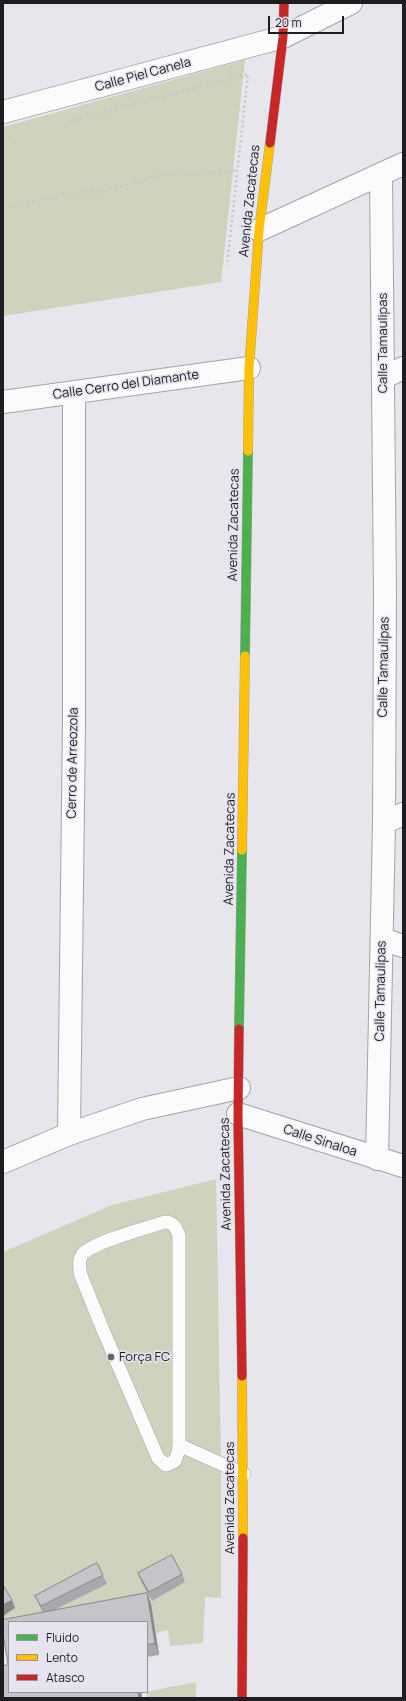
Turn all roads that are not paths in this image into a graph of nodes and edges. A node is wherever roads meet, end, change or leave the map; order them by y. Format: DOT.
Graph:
graph roads {
  1 [pos="284,3"];
  2 [pos="351,3"];
  3 [pos="283,38"];
  4 [pos="3,112"];
  5 [pos="403,164"];
  6 [pos="381,175"];
  7 [pos="259,230"];
  8 [pos="249,368"];
  9 [pos="403,368"];
  10 [pos="383,378"];
  11 [pos="74,392"];
  12 [pos="3,402"];
  13 [pos="394,590"];
  14 [pos="403,814"];
  15 [pos="384,824"];
  16 [pos="382,939"];
  17 [pos="403,946"];
  18 [pos="239,1088"];
  19 [pos="238,1114"];
  20 [pos="69,1134"];
  21 [pos="377,1159"];
  22 [pos="3,1162"];
  23 [pos="403,1166"];
  24 [pos="179,1445"];
  25 [pos="244,1474"];
  26 [pos="242,1698"];
  1 -- 3 [label="street, Avenida Zacatecas"];
  2 -- 3 [label="street, Calle Piel Canela"];
  3 -- 4 [label="street, Calle Piel Canela"];
  3 -- 7 [label="street, Avenida Zacatecas"];
  5 -- 6 [label="street"];
  6 -- 7 [label="street"];
  6 -- 10 [label="street, Calle Tamaulipas"];
  7 -- 8 [label="street, Avenida Zacatecas"];
  8 -- 11 [label="street, Calle Cerro del Diamante"];
  8 -- 18 [label="street, Avenida Zacatecas"];
  9 -- 10 [label="street"];
  10 -- 13 [label="street, Calle Tamaulipas"];
  11 -- 12 [label="street, Calle Cerro del Diamante"];
  11 -- 20 [label="street, Cerro de Arreozola"];
  13 -- 15 [label="street, Calle Tamaulipas"];
  14 -- 15 [label="street"];
  15 -- 16 [label="street, Calle Tamaulipas"];
  16 -- 17 [label="street"];
  16 -- 21 [label="street, Calle Tamaulipas"];
  18 -- 19 [label="street, Avenida Zacatecas"];
  18 -- 20 [label="street"];
  19 -- 21 [label="street, Calle Sinaloa"];
  19 -- 25 [label="street, Avenida Zacatecas"];
  20 -- 22 [label="street"];
  21 -- 23 [label="street, Calle Sinaloa"];
  24 -- 24 [label="lane"];
  24 -- 25 [label="lane"];
  25 -- 26 [label="street, Avenida Zacatecas"];
}
